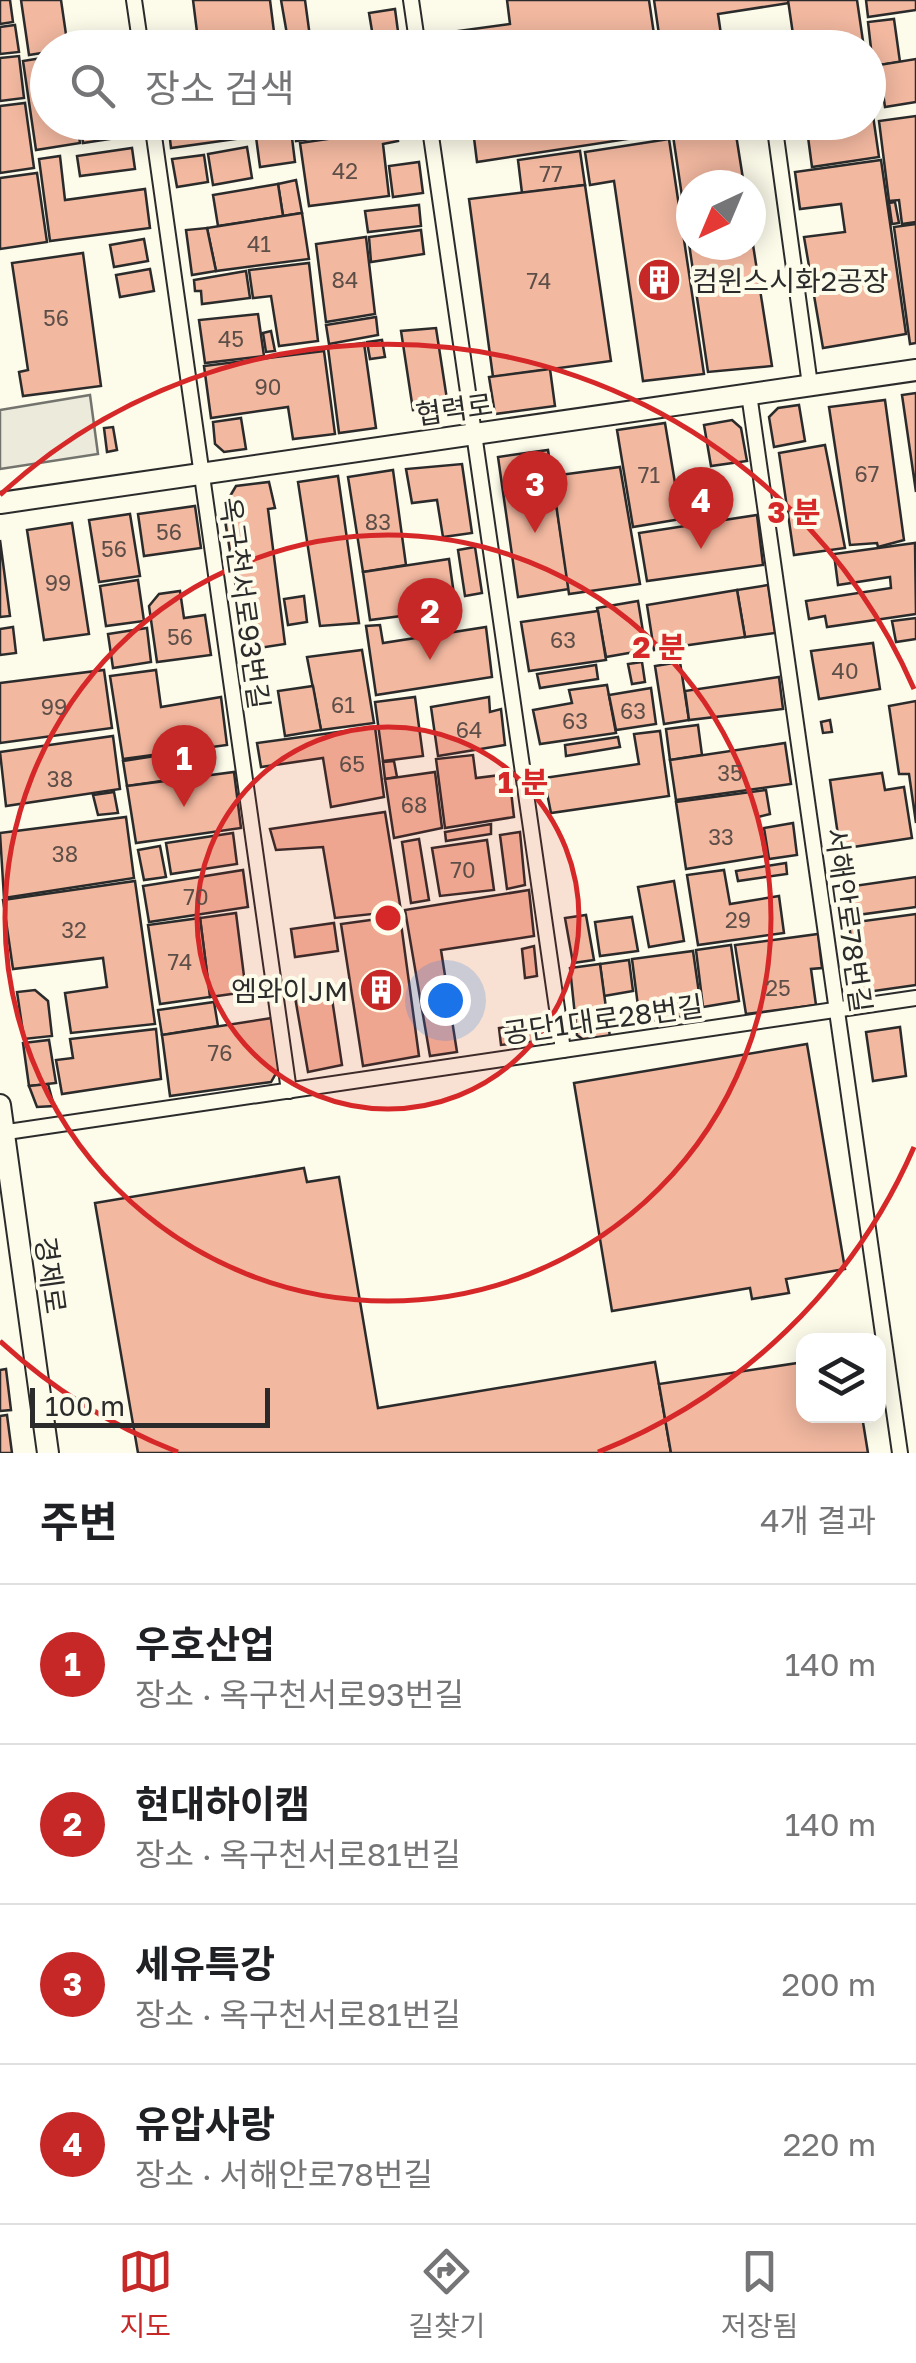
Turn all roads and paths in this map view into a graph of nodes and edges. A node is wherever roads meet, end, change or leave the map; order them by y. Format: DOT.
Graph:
graph roads {
  1 [pos="134,0"];
  2 [pos="412,0"];
  3 [pos="138,30"];
  4 [pos="416,30"];
  5 [pos="155,140"];
  6 [pos="432,140"];
  7 [pos="776,140"];
  8 [pos="916,370"];
  9 [pos="810,385"];
  10 [pos="749,394"];
  11 [pos="474,434"];
  12 [pos="202,474"];
  13 [pos="0,503"];
  14 [pos="916,998"];
  15 [pos="837,1010"];
  16 [pos="564,1050"];
  17 [pos="288,1090"];
  18 [pos="0,1105"];
  19 [pos="2,1132"];
  20 [pos="48,1453"];
  21 [pos="900,1453"];
  1 -- 3 [label="street"];
  2 -- 4 [label="street"];
  5 -- 12 [label="street, 옥구천서로93번길"];
  6 -- 11 [label="street"];
  7 -- 9 [label="street"];
  8 -- 9 [label="street, 협력로"];
  9 -- 10 [label="street, 협력로"];
  10 -- 11 [label="street, 협력로"];
  10 -- 15 [label="street, 서해안로78번길"];
  11 -- 12 [label="street, 협력로"];
  11 -- 16 [label="street"];
  12 -- 13 [label="street, 협력로"];
  12 -- 17 [label="street, 옥구천서로93번길"];
  14 -- 15 [label="street, 공단1대로28번길"];
  15 -- 16 [label="street, 공단1대로28번길"];
  15 -- 21 [label="street, 서해안로78번길"];
  16 -- 17 [label="street, 공단1대로28번길"];
  17 -- 19 [label="street, 공단1대로28번길"];
  18 -- 19 [label="street, 경제로"];
  19 -- 20 [label="street, 경제로"];
}
